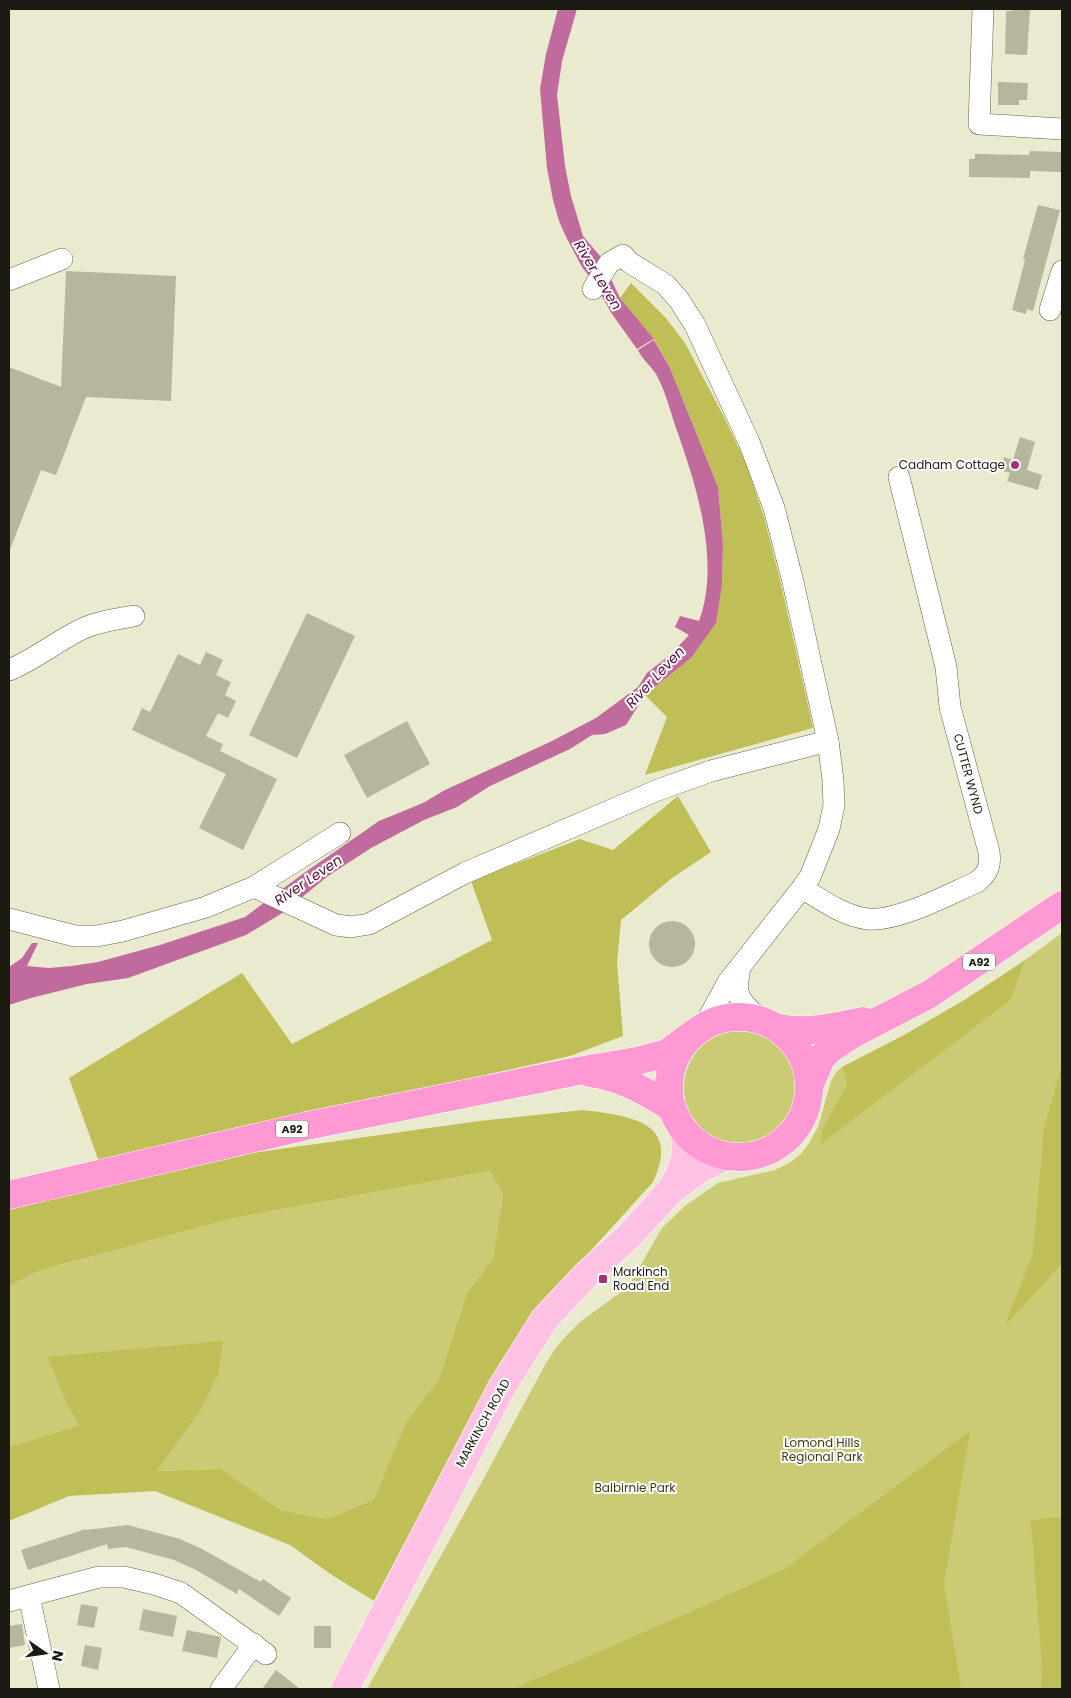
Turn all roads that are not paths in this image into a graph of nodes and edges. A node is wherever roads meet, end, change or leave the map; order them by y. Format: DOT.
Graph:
graph roads {
  1 [pos="983,9"];
  2 [pos="1062,129"];
  3 [pos="62,259"];
  4 [pos="1062,271"];
  5 [pos="9,280"];
  6 [pos="592,289"];
  7 [pos="1050,310"];
  8 [pos="899,477"];
  9 [pos="134,616"];
  10 [pos="9,670"];
  11 [pos="826,735"];
  12 [pos="340,833"];
  13 [pos="802,888"];
  14 [pos="259,889"];
  15 [pos="1062,906"];
  16 [pos="9,919"];
  17 [pos="740,967"];
  18 [pos="893,1014"];
  19 [pos="769,1024"];
  20 [pos="699,1030"];
  21 [pos="578,1071"];
  22 [pos="810,1084"];
  23 [pos="678,1119"];
  24 [pos="725,1156"];
  25 [pos="670,1191"];
  26 [pos="9,1194"];
  27 [pos="29,1596"];
  28 [pos="9,1601"];
  29 [pos="49,1689"];
  30 [pos="220,1689"];
  31 [pos="345,1689"];
  1 -- 2 [label="street"];
  3 -- 5 [label="street"];
  4 -- 7 [label="street"];
  6 -- 11 [label="street"];
  8 -- 13 [label="street, CUTTER WYND"];
  9 -- 10 [label="street"];
  11 -- 13 [label="street"];
  11 -- 14 [label="street"];
  12 -- 14 [label="street"];
  13 -- 17 [label="street"];
  14 -- 16 [label="street"];
  15 -- 18 [label="highway, A92"];
  17 -- 19 [label="street"];
  17 -- 20 [label="street"];
  18 -- 19 [label="highway, A92"];
  18 -- 22 [label="highway, A92"];
  19 -- 20 [label="highway, A92"];
  19 -- 22 [label="highway, A92"];
  20 -- 21 [label="highway, A92"];
  20 -- 23 [label="highway"];
  21 -- 23 [label="highway, A92"];
  21 -- 26 [label="highway, A92"];
  22 -- 24 [label="highway, A92"];
  23 -- 24 [label="highway, A92"];
  23 -- 25 [label="main road, MARKINCH ROAD"];
  24 -- 25 [label="main road, MARKINCH ROAD"];
  25 -- 31 [label="main road, MARKINCH ROAD"];
  27 -- 28 [label="street"];
  27 -- 29 [label="street"];
  27 -- 30 [label="street"];
}
